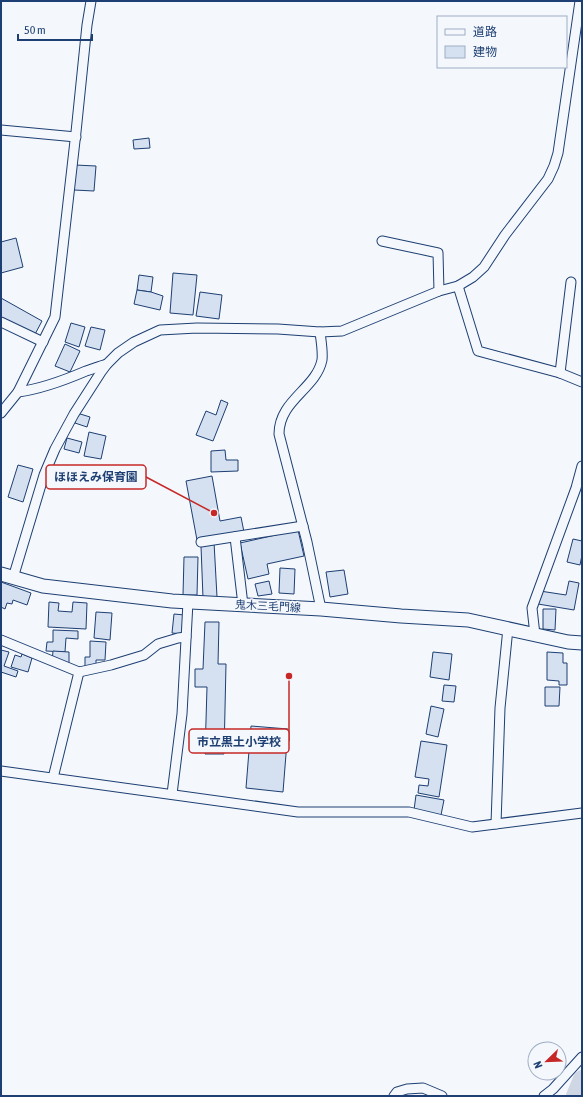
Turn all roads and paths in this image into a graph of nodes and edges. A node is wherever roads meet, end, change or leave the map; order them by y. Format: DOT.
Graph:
graph roads {
  1 [pos="91,1"];
  2 [pos="580,1"];
  3 [pos="1,130"];
  4 [pos="76,137"];
  5 [pos="382,241"];
  6 [pos="571,282"];
  7 [pos="458,286"];
  8 [pos="439,292"];
  9 [pos="1,322"];
  10 [pos="320,332"];
  11 [pos="43,342"];
  12 [pos="107,364"];
  13 [pos="560,372"];
  14 [pos="582,382"];
  15 [pos="18,392"];
  16 [pos="1,412"];
  17 [pos="582,466"];
  18 [pos="303,526"];
  19 [pos="235,537"];
  20 [pos="201,542"];
  21 [pos="7,576"];
  22 [pos="188,602"];
  23 [pos="243,605"];
  24 [pos="322,609"];
  25 [pos="508,628"];
  26 [pos="535,635"];
  27 [pos="186,637"];
  28 [pos="1,640"];
  29 [pos="582,643"];
  30 [pos="79,672"];
  31 [pos="1,771"];
  32 [pos="53,778"];
  33 [pos="172,794"];
  34 [pos="582,813"];
  35 [pos="496,824"];
  36 [pos="582,1057"];
  37 [pos="394,1096"];
  38 [pos="442,1096"];
  39 [pos="544,1096"];
  1 -- 4 [label="street"];
  2 -- 7 [label="street"];
  3 -- 4 [label="street"];
  4 -- 11 [label="street"];
  5 -- 8 [label="street"];
  6 -- 13 [label="street"];
  7 -- 8 [label="street"];
  7 -- 13 [label="street"];
  8 -- 10 [label="street"];
  9 -- 11 [label="street"];
  10 -- 12 [label="street"];
  10 -- 18 [label="street"];
  11 -- 15 [label="street"];
  12 -- 15 [label="street"];
  12 -- 21 [label="street"];
  13 -- 14 [label="street"];
  15 -- 16 [label="street"];
  17 -- 26 [label="street"];
  18 -- 19 [label="street"];
  18 -- 24 [label="street"];
  19 -- 20 [label="street"];
  19 -- 23 [label="street"];
  21 -- 22 [label="main road, 鬼木三毛門線"];
  22 -- 23 [label="main road, 鬼木三毛門線"];
  22 -- 27 [label="street"];
  23 -- 24 [label="main road, 鬼木三毛門線"];
  24 -- 25 [label="main road, 鬼木三毛門線"];
  25 -- 26 [label="main road, 鬼木三毛門線"];
  25 -- 35 [label="street"];
  26 -- 29 [label="main road, 鬼木三毛門線"];
  27 -- 30 [label="street"];
  27 -- 33 [label="street"];
  28 -- 30 [label="street"];
  30 -- 32 [label="street"];
  31 -- 32 [label="street"];
  32 -- 33 [label="street"];
  33 -- 35 [label="street"];
  34 -- 35 [label="street"];
  36 -- 39 [label="street"];
  37 -- 38 [label="street"];
}
